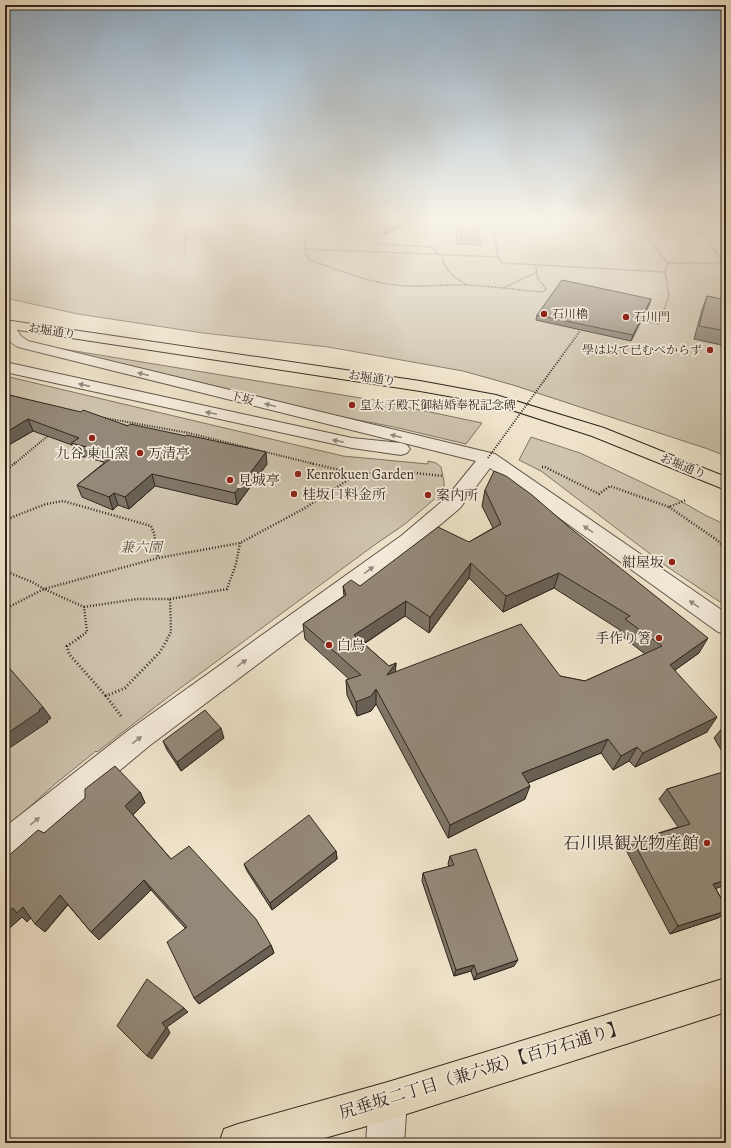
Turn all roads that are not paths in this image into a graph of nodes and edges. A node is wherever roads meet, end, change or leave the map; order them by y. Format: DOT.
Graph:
graph roads {
  1 [pos="6,324"];
  2 [pos="5,367"];
  3 [pos="488,458"];
  4 [pos="726,484"];
  5 [pos="726,625"];
  6 [pos="5,846"];
  7 [pos="726,995"];
  8 [pos="388,1101"];
  9 [pos="238,1143"];
  10 [pos="385,1143"];
  3 -- 1 [label="street, 下坂, one-way"];
  1 -- 4 [label="main road, お堀通り"];
  3 -- 2 [label="street, one-way"];
  5 -- 3 [label="street, one-way"];
  6 -- 3 [label="street, one-way"];
  7 -- 8 [label="main road, 尻垂坂二丁目（兼六坂）【百万石通り】"];
  8 -- 9 [label="main road, 尻垂坂二丁目（兼六坂）【百万石通り】"];
  8 -- 10 [label="street"];
}
